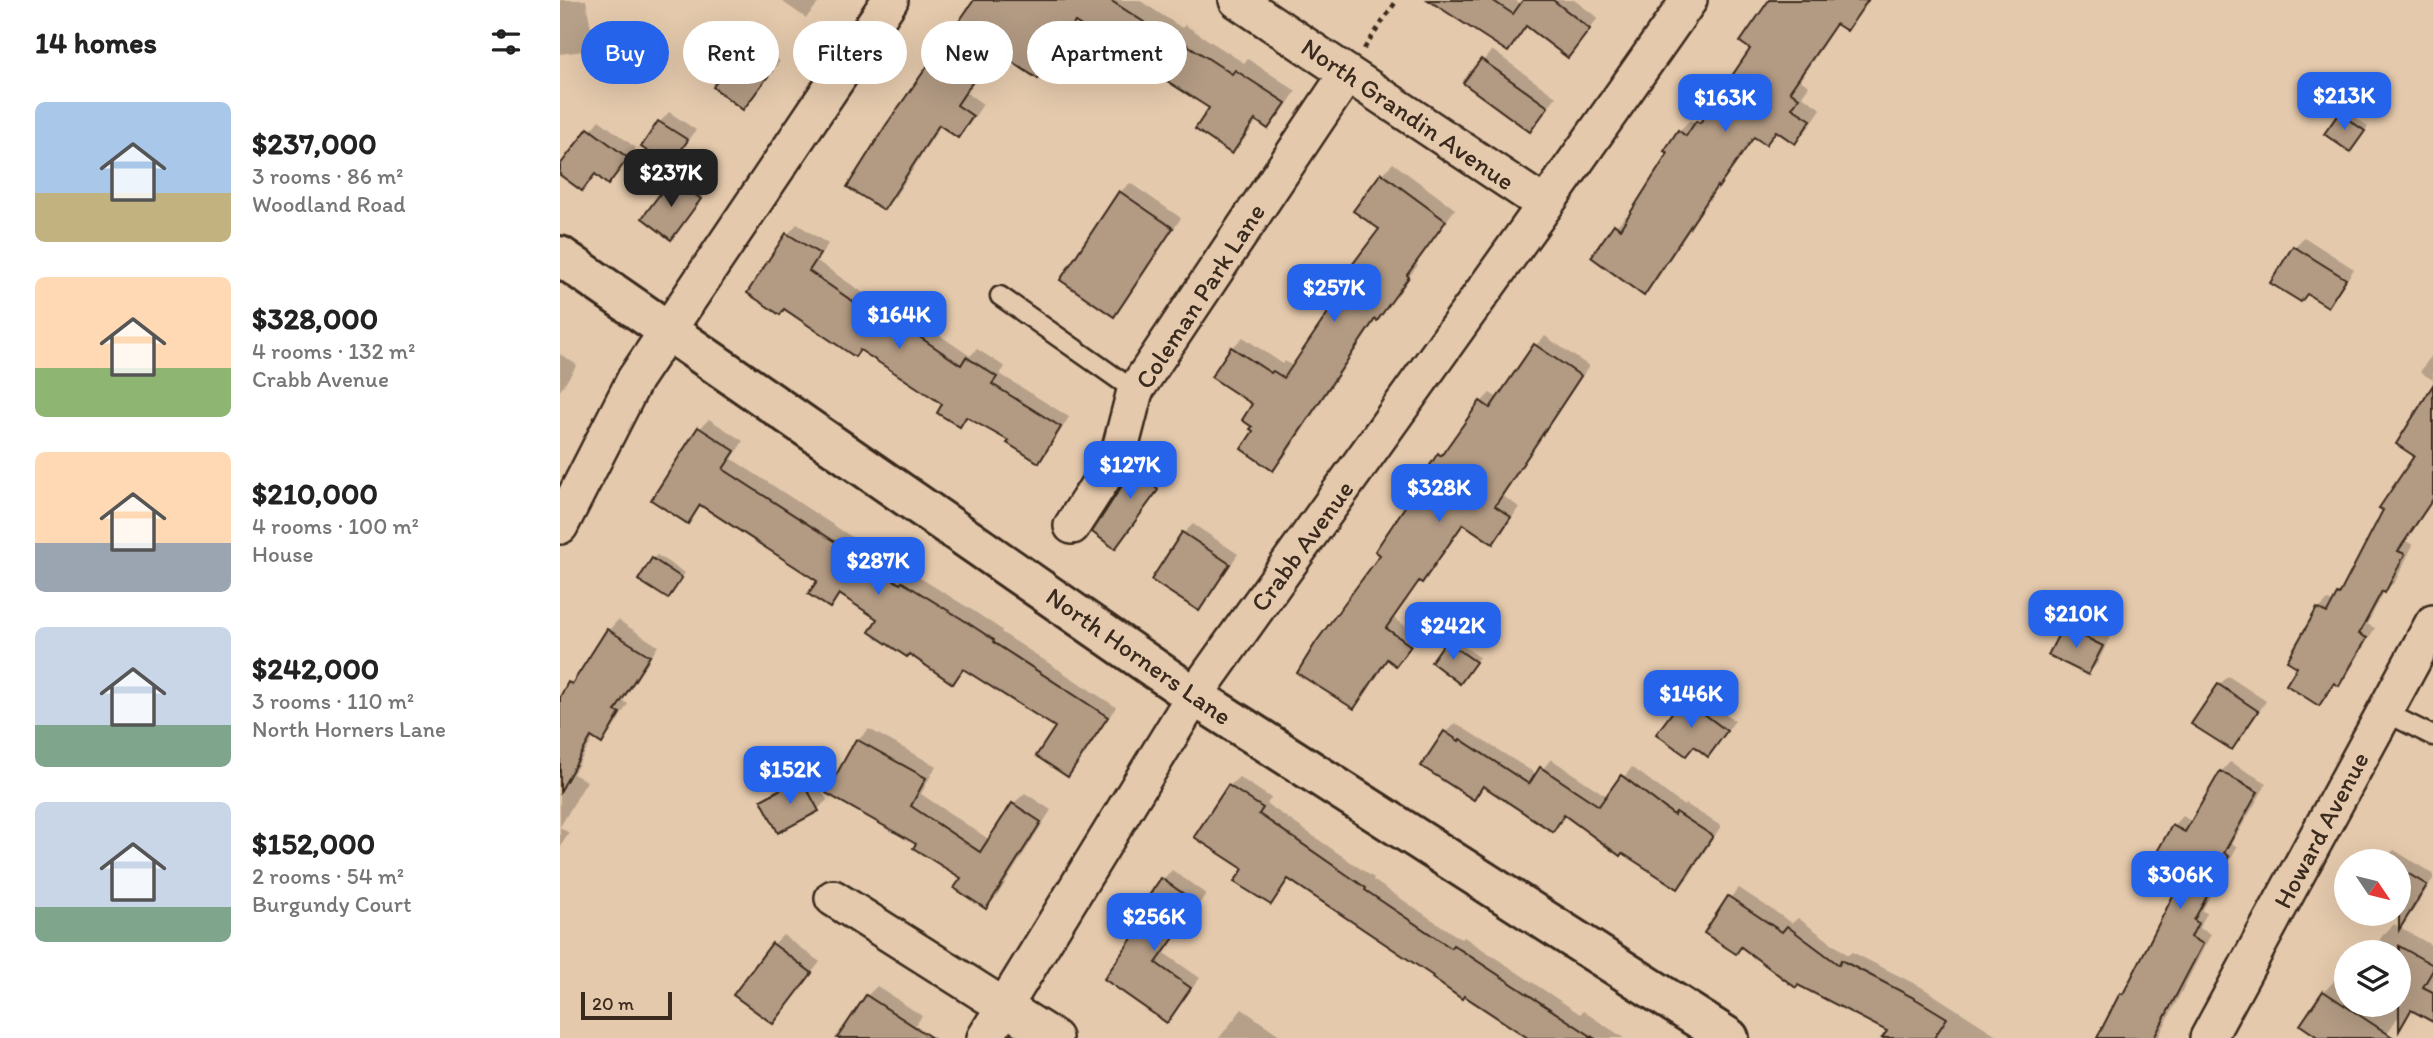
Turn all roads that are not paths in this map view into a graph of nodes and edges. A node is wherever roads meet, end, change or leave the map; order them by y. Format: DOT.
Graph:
graph roads {
  1 [pos="890,0"];
  2 [pos="1237,0"];
  3 [pos="1689,0"];
  4 [pos="1347,74"];
  5 [pos="1545,205"];
  6 [pos="560,256"];
  7 [pos="1000,296"];
  8 [pos="668,331"];
  9 [pos="1135,391"];
  10 [pos="560,526"];
  11 [pos="1072,526"];
  12 [pos="2433,622"];
  13 [pos="1195,696"];
  14 [pos="2385,712"];
  15 [pos="2433,736"];
  16 [pos="833,898"];
  17 [pos="1005,1007"];
  18 [pos="985,1038"];
  19 [pos="1054,1038"];
  20 [pos="1729,1038"];
  21 [pos="2208,1038"];
  1 -- 8 [label="street"];
  2 -- 4 [label="street, North Grandin Avenue"];
  3 -- 5 [label="street, Crabb Avenue"];
  4 -- 5 [label="street, North Grandin Avenue"];
  4 -- 9 [label="street, Coleman Park Lane"];
  5 -- 13 [label="street, Crabb Avenue"];
  6 -- 8 [label="street, North Horners Lane"];
  7 -- 9 [label="lane"];
  8 -- 10 [label="street"];
  8 -- 13 [label="street, North Horners Lane"];
  9 -- 11 [label="street, Coleman Park Lane"];
  12 -- 14 [label="street, Howard Avenue"];
  13 -- 17 [label="street, Crabb Avenue"];
  13 -- 20 [label="street, North Horners Lane"];
  14 -- 15 [label="lane"];
  14 -- 21 [label="street, Howard Avenue"];
  16 -- 17 [label="street"];
  17 -- 18 [label="street, Crabb Avenue"];
  17 -- 19 [label="street"];
}
